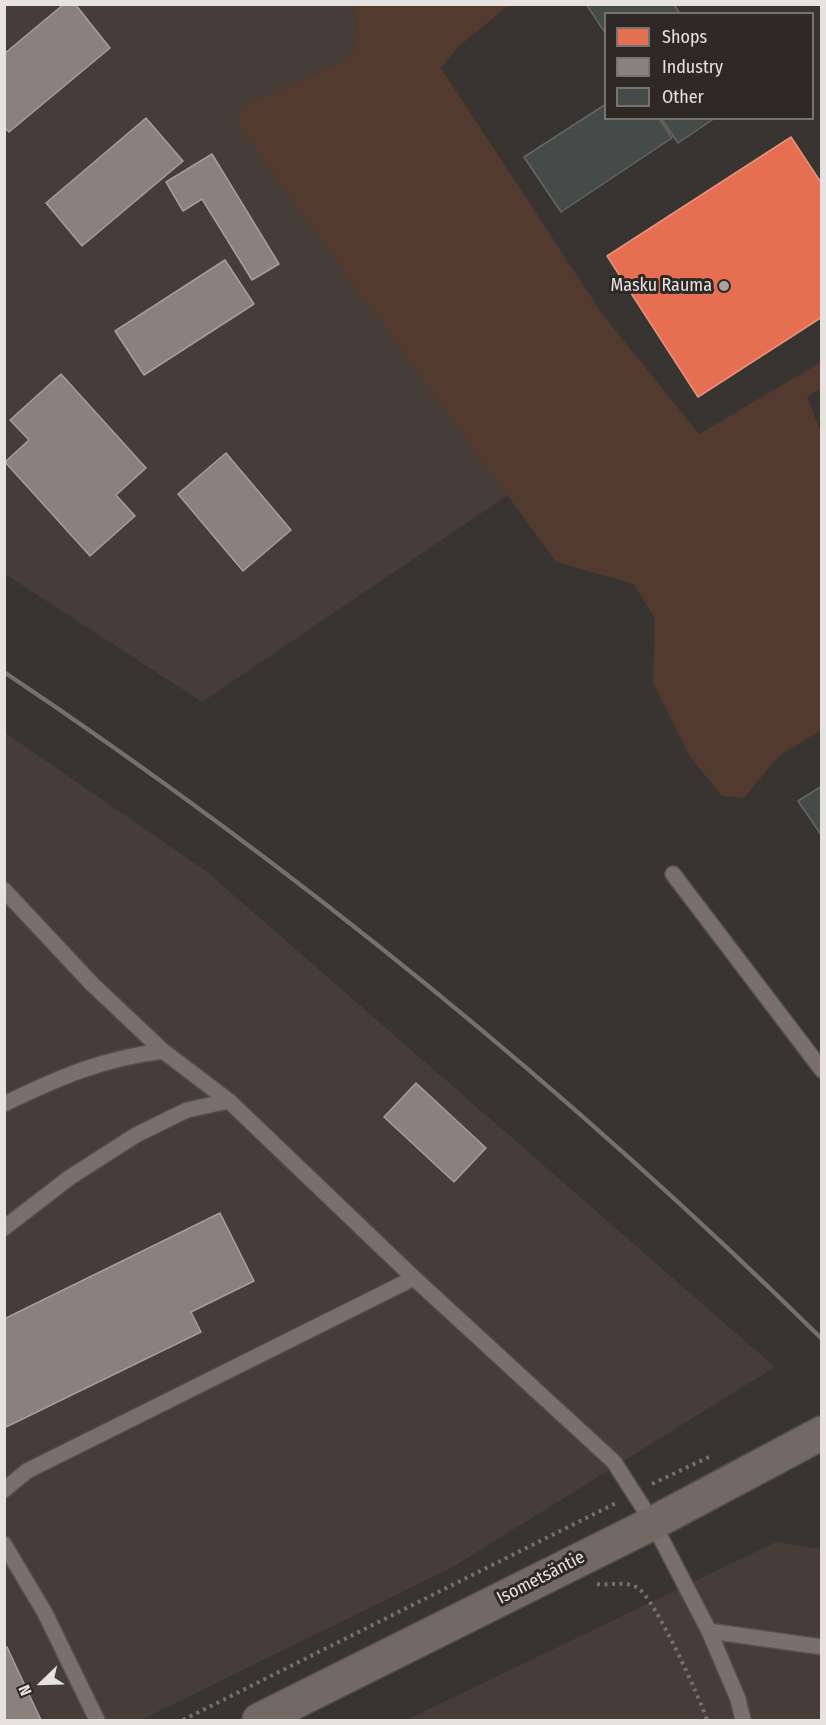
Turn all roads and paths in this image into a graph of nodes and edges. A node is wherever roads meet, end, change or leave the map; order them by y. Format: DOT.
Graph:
graph roads {
  1 [pos="673,874"];
  2 [pos="4,890"];
  3 [pos="163,1051"];
  4 [pos="822,1070"];
  5 [pos="229,1101"];
  6 [pos="4,1104"];
  7 [pos="4,1228"];
  8 [pos="414,1278"];
  9 [pos="822,1433"];
  10 [pos="718,1452"];
  11 [pos="4,1490"];
  12 [pos="635,1492"];
  13 [pos="652,1523"];
  14 [pos="570,1527"];
  15 [pos="4,1545"];
  16 [pos="585,1556"];
  17 [pos="709,1631"];
  18 [pos="822,1647"];
  19 [pos="97,1720"];
  20 [pos="183,1720"];
  21 [pos="259,1720"];
  22 [pos="707,1720"];
  23 [pos="744,1720"];
  1 -- 4 [label="lane"];
  2 -- 3 [label="lane"];
  3 -- 5 [label="lane"];
  3 -- 6 [label="lane"];
  5 -- 7 [label="lane"];
  5 -- 8 [label="lane"];
  8 -- 11 [label="lane"];
  8 -- 12 [label="lane"];
  9 -- 13 [label="main road, Isometsäntie"];
  10 -- 12 [label="path"];
  12 -- 13 [label="lane"];
  12 -- 14 [label="path"];
  13 -- 16 [label="main road, Isometsäntie"];
  13 -- 17 [label="lane"];
  14 -- 16 [label="path"];
  14 -- 20 [label="path"];
  15 -- 19 [label="lane"];
  16 -- 21 [label="main road, Isometsäntie"];
  16 -- 22 [label="path"];
  17 -- 18 [label="lane"];
  17 -- 23 [label="lane"];
}
